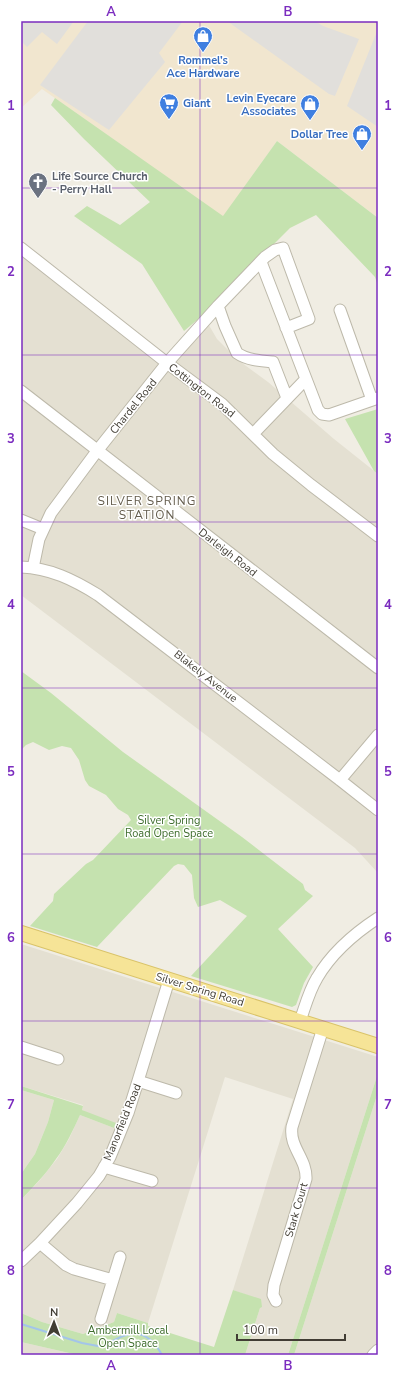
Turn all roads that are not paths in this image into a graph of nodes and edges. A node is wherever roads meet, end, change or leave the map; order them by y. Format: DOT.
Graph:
graph roads {
  1 [pos="21,248"];
  2 [pos="261,262"];
  3 [pos="218,306"];
  4 [pos="340,310"];
  5 [pos="286,328"];
  6 [pos="167,363"];
  7 [pos="306,380"];
  8 [pos="21,392"];
  9 [pos="287,398"];
  10 [pos="375,399"];
  11 [pos="253,434"];
  12 [pos="97,451"];
  13 [pos="21,520"];
  14 [pos="43,529"];
  15 [pos="378,536"];
  16 [pos="21,567"];
  17 [pos="33,568"];
  18 [pos="378,668"];
  19 [pos="378,735"];
  20 [pos="340,780"];
  21 [pos="378,810"];
  22 [pos="378,918"];
  23 [pos="21,933"];
  24 [pos="169,980"];
  25 [pos="300,1021"];
  26 [pos="323,1028"];
  27 [pos="378,1046"];
  28 [pos="22,1049"];
  29 [pos="58,1058"];
  30 [pos="138,1081"];
  31 [pos="176,1093"];
  32 [pos="104,1166"];
  33 [pos="152,1181"];
  34 [pos="40,1243"];
  35 [pos="120,1258"];
  36 [pos="21,1261"];
  37 [pos="113,1280"];
  38 [pos="276,1302"];
  39 [pos="101,1319"];
  40 [pos="378,1350"];
  41 [pos="372,1355"];
  1 -- 6 [label="street, Cottington Road"];
  2 -- 3 [label="street, Chardel Road"];
  2 -- 5 [label="street"];
  2 -- 5 [label="street, Chardel Road"];
  3 -- 6 [label="street, Chardel Road"];
  3 -- 9 [label="street"];
  4 -- 10 [label="street"];
  5 -- 7 [label="street"];
  6 -- 11 [label="street, Cottington Road"];
  6 -- 12 [label="street, Chardel Road"];
  7 -- 9 [label="street"];
  7 -- 10 [label="street"];
  8 -- 12 [label="street, Darleigh Road"];
  9 -- 11 [label="street"];
  11 -- 15 [label="street, Cottington Road"];
  12 -- 14 [label="street, Chardel Road"];
  12 -- 18 [label="street, Darleigh Road"];
  13 -- 14 [label="street"];
  14 -- 17 [label="street, Chardel Road"];
  16 -- 17 [label="street, Blakely Avenue"];
  17 -- 20 [label="street, Blakely Avenue"];
  19 -- 20 [label="street"];
  20 -- 21 [label="street, Blakely Avenue"];
  22 -- 25 [label="street"];
  23 -- 24 [label="main road, Silver Spring Road"];
  24 -- 25 [label="main road, Silver Spring Road"];
  24 -- 30 [label="street, Manorfield Road"];
  25 -- 26 [label="main road, Silver Spring Road"];
  26 -- 27 [label="main road, Silver Spring Road"];
  26 -- 38 [label="street, Stark Court"];
  28 -- 29 [label="street"];
  30 -- 31 [label="street"];
  30 -- 32 [label="street, Manorfield Road"];
  32 -- 33 [label="street"];
  32 -- 34 [label="street, Manorfield Road"];
  34 -- 36 [label="street, Manorfield Road"];
  34 -- 37 [label="street"];
  35 -- 37 [label="street"];
  37 -- 39 [label="street"];
  40 -- 41 [label="street"];
}
